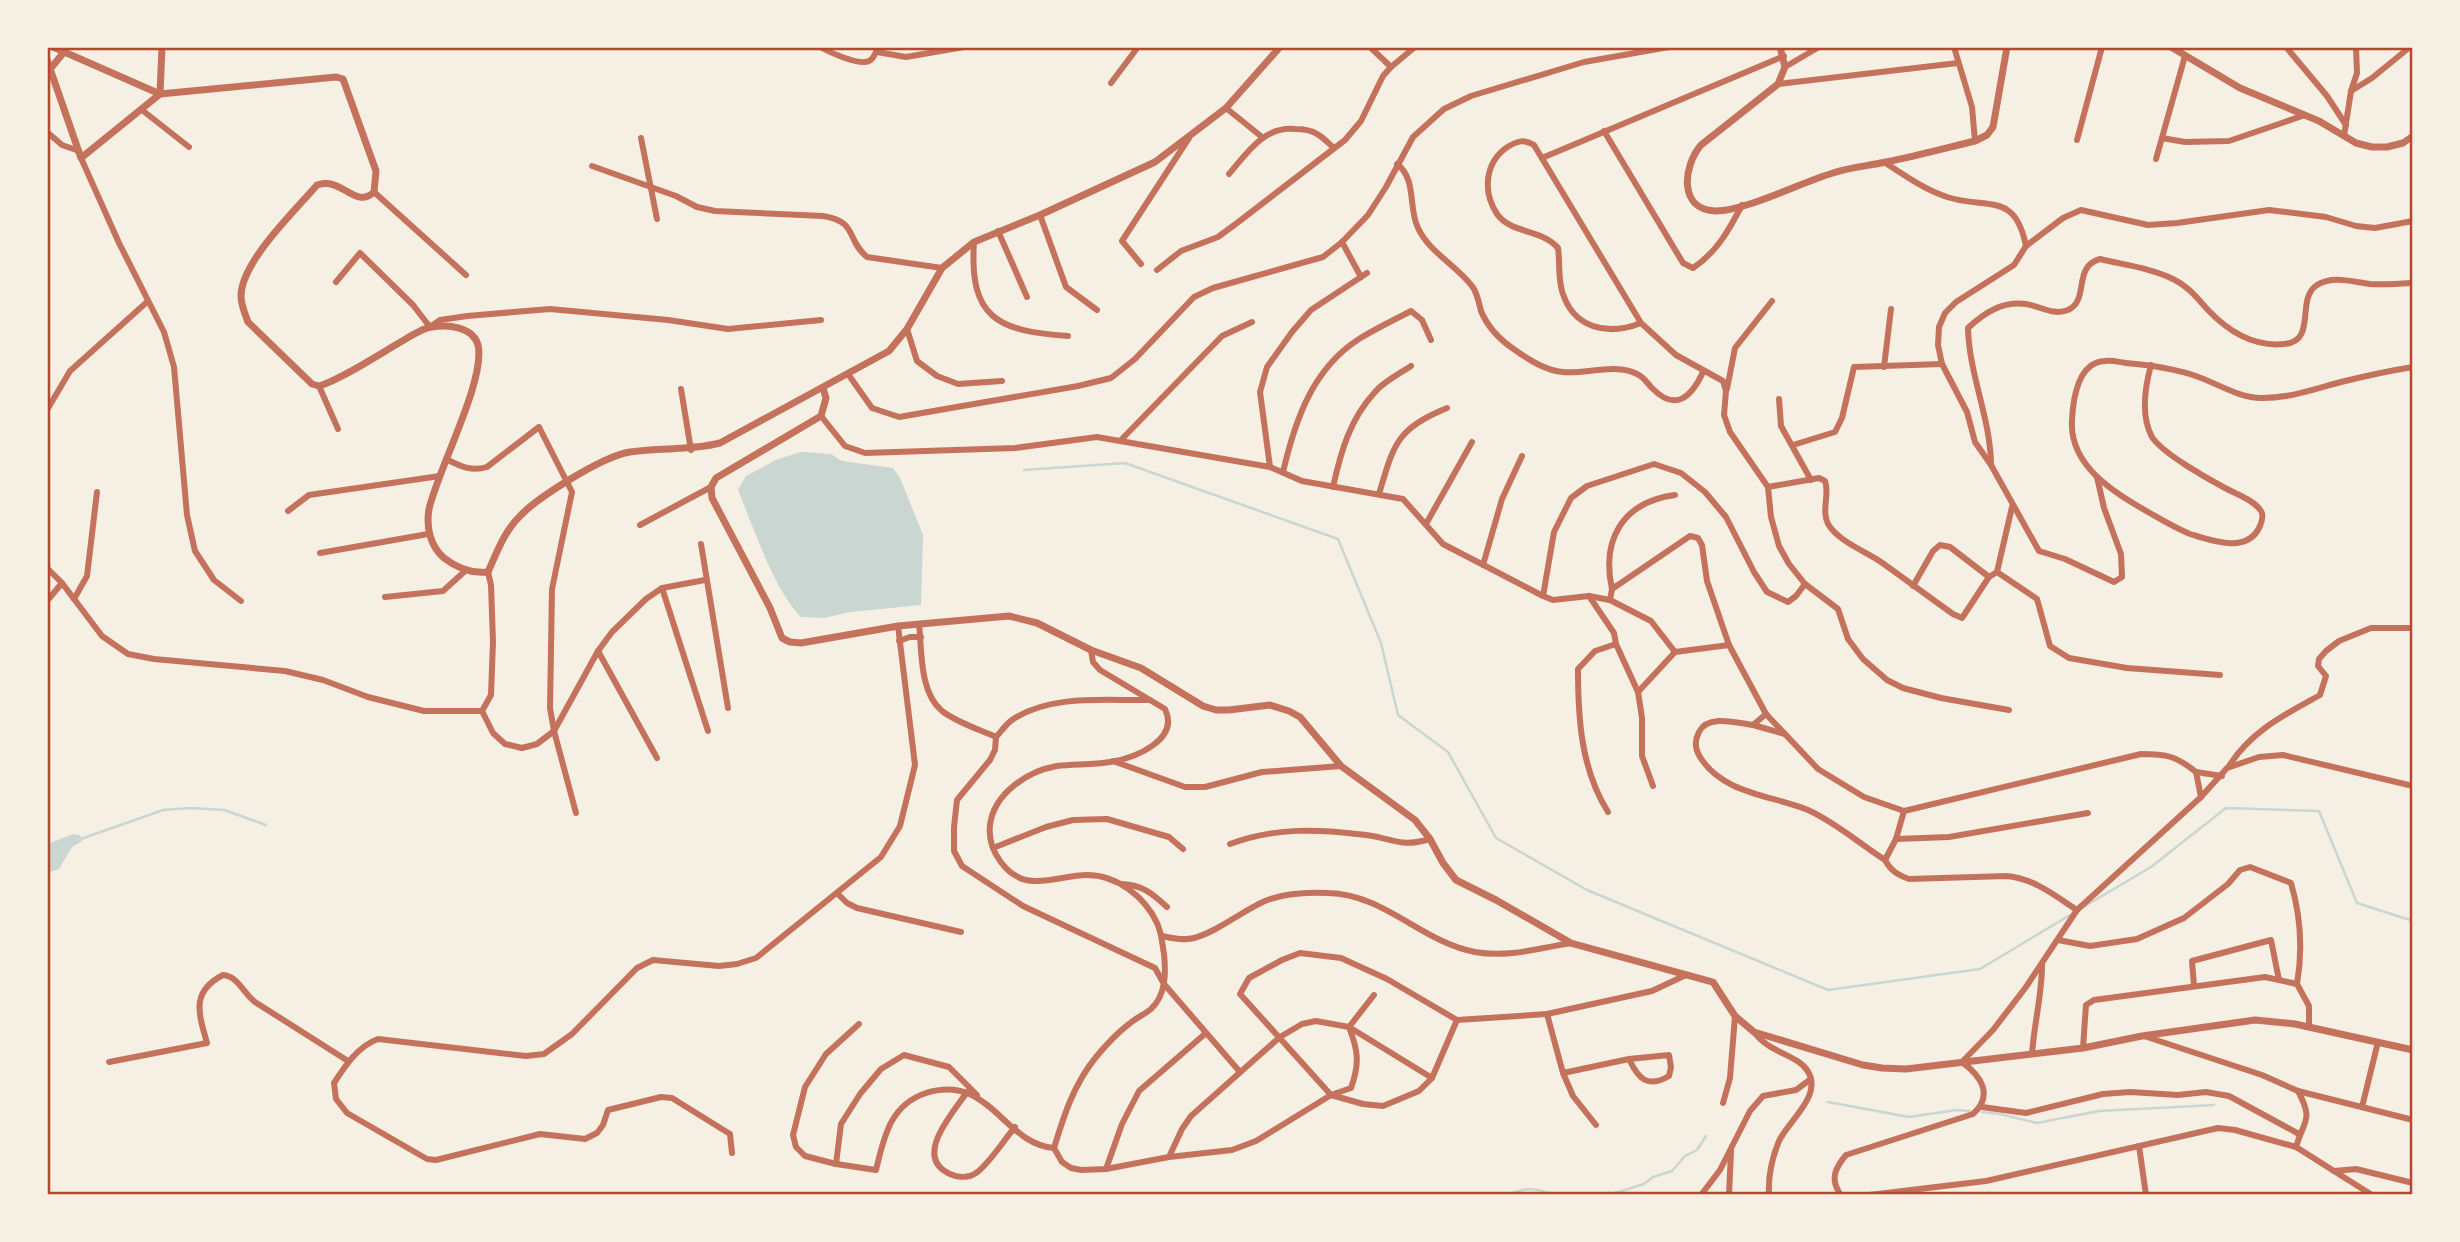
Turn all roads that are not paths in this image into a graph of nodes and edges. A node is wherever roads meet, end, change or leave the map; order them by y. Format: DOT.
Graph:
graph roads {
  1 [pos="53,47"];
  2 [pos="162,47"];
  3 [pos="820,47"];
  4 [pos="964,47"];
  5 [pos="1138,47"];
  6 [pos="1280,47"];
  7 [pos="1370,47"];
  8 [pos="1415,47"];
  9 [pos="1669,47"];
  10 [pos="1780,47"];
  11 [pos="1819,47"];
  12 [pos="1954,47"];
  13 [pos="2007,47"];
  14 [pos="2102,47"];
  15 [pos="2171,47"];
  16 [pos="2286,47"];
  17 [pos="2356,47"];
  18 [pos="2410,47"];
  19 [pos="877,50"];
  20 [pos="64,52"];
  21 [pos="1784,56"];
  22 [pos="2185,56"];
  23 [pos="1958,63"];
  24 [pos="49,64"];
  25 [pos="1391,67"];
  26 [pos="1784,67"];
  27 [pos="1111,83"];
  28 [pos="1778,84"];
  29 [pos="2351,91"];
  30 [pos="160,94"];
  31 [pos="1226,108"];
  32 [pos="142,110"];
  33 [pos="2305,115"];
  34 [pos="2346,125"];
  35 [pos="1604,131"];
  36 [pos="47,132"];
  37 [pos="2344,136"];
  38 [pos="2413,136"];
  39 [pos="1262,137"];
  40 [pos="641,138"];
  41 [pos="1189,138"];
  42 [pos="2162,138"];
  43 [pos="2077,140"];
  44 [pos="1975,141"];
  45 [pos="189,147"];
  46 [pos="1334,148"];
  47 [pos="80,155"];
  48 [pos="1542,158"];
  49 [pos="2156,159"];
  50 [pos="1884,162"];
  51 [pos="1397,164"];
  52 [pos="592,166"];
  53 [pos="1228,174"];
  54 [pos="650,189"];
  55 [pos="374,192"];
  56 [pos="1742,205"];
  57 [pos="1040,215"];
  58 [pos="657,219"];
  59 [pos="2413,221"];
  60 [pos="998,231"];
  61 [pos="974,242"];
  62 [pos="1342,242"];
  63 [pos="2026,246"];
  64 [pos="1141,264"];
  65 [pos="942,268"];
  66 [pos="1157,270"];
  67 [pos="466,275"];
  68 [pos="337,282"];
  69 [pos="2413,283"];
  70 [pos="1027,297"];
  71 [pos="1772,301"];
  72 [pos="147,302"];
  73 [pos="1891,309"];
  74 [pos="1097,310"];
  75 [pos="821,320"];
  76 [pos="1252,322"];
  77 [pos="1640,323"];
  78 [pos="430,327"];
  79 [pos="907,329"];
  80 [pos="1068,336"];
  81 [pos="1431,340"];
  82 [pos="1942,365"];
  83 [pos="2151,365"];
  84 [pos="1411,366"];
  85 [pos="1884,367"];
  86 [pos="2413,367"];
  87 [pos="1703,372"];
  88 [pos="848,374"];
  89 [pos="1002,381"];
  90 [pos="319,386"];
  91 [pos="823,388"];
  92 [pos="681,389"];
  93 [pos="1727,391"];
  94 [pos="1779,399"];
  95 [pos="1447,408"];
  96 [pos="47,410"];
  97 [pos="821,416"];
  98 [pos="338,429"];
  99 [pos="1121,440"];
  100 [pos="1472,442"];
  101 [pos="1793,445"];
  102 [pos="691,450"];
  103 [pos="1522,456"];
  104 [pos="446,459"];
  105 [pos="1991,465"];
  106 [pos="1270,467"];
  107 [pos="1283,472"];
  108 [pos="440,476"];
  109 [pos="2097,477"];
  110 [pos="1811,480"];
  111 [pos="568,481"];
  112 [pos="1333,486"];
  113 [pos="1768,486"];
  114 [pos="711,487"];
  115 [pos="97,492"];
  116 [pos="1379,494"];
  117 [pos="1675,495"];
  118 [pos="2012,506"];
  119 [pos="288,511"];
  120 [pos="1426,524"];
  121 [pos="640,525"];
  122 [pos="428,534"];
  123 [pos="701,544"];
  124 [pos="320,553"];
  125 [pos="1483,565"];
  126 [pos="47,568"];
  127 [pos="465,570"];
  128 [pos="488,572"];
  129 [pos="1997,572"];
  130 [pos="1989,577"];
  131 [pos="705,580"];
  132 [pos="62,583"];
  133 [pos="1805,584"];
  134 [pos="1913,586"];
  135 [pos="662,588"];
  136 [pos="1612,589"];
  137 [pos="1543,596"];
  138 [pos="1589,596"];
  139 [pos="385,597"];
  140 [pos="74,599"];
  141 [pos="1610,600"];
  142 [pos="47,601"];
  143 [pos="241,601"];
  144 [pos="919,624"];
  145 [pos="898,626"];
  146 [pos="2413,628"];
  147 [pos="921,637"];
  148 [pos="900,641"];
  149 [pos="1616,644"];
  150 [pos="1729,645"];
  151 [pos="1091,650"];
  152 [pos="598,651"];
  153 [pos="1675,652"];
  154 [pos="2220,676"];
  155 [pos="1638,692"];
  156 [pos="1153,700"];
  157 [pos="728,708"];
  158 [pos="2009,710"];
  159 [pos="482,711"];
  160 [pos="1766,713"];
  161 [pos="1754,725"];
  162 [pos="554,731"];
  163 [pos="708,732"];
  164 [pos="1785,734"];
  165 [pos="996,737"];
  166 [pos="657,758"];
  167 [pos="1113,761"];
  168 [pos="1341,766"];
  169 [pos="2227,768"];
  170 [pos="2196,772"];
  171 [pos="2222,776"];
  172 [pos="1653,786"];
  173 [pos="2413,786"];
  174 [pos="2201,797"];
  175 [pos="2063,807"];
  176 [pos="1608,811"];
  177 [pos="1904,811"];
  178 [pos="576,813"];
  179 [pos="2088,813"];
  180 [pos="2064,817"];
  181 [pos="1430,839"];
  182 [pos="1896,839"];
  183 [pos="1230,845"];
  184 [pos="993,848"];
  185 [pos="1183,849"];
  186 [pos="1885,860"];
  187 [pos="1120,884"];
  188 [pos="837,893"];
  189 [pos="1167,907"];
  190 [pos="2077,910"];
  191 [pos="961,932"];
  192 [pos="1162,936"];
  193 [pos="2058,940"];
  194 [pos="1571,943"];
  195 [pos="2042,963"];
  196 [pos="1686,975"];
  197 [pos="2279,980"];
  198 [pos="1164,984"];
  199 [pos="2297,984"];
  200 [pos="2194,986"];
  201 [pos="1374,995"];
  202 [pos="1547,1014"];
  203 [pos="1735,1016"];
  204 [pos="1457,1020"];
  205 [pos="859,1024"];
  206 [pos="1349,1027"];
  207 [pos="2309,1027"];
  208 [pos="1206,1032"];
  209 [pos="1754,1032"];
  210 [pos="2141,1035"];
  211 [pos="1280,1037"];
  212 [pos="2378,1042"];
  213 [pos="2083,1048"];
  214 [pos="2413,1050"];
  215 [pos="2032,1054"];
  216 [pos="1629,1059"];
  217 [pos="348,1061"];
  218 [pos="109,1062"];
  219 [pos="1962,1062"];
  220 [pos="1240,1072"];
  221 [pos="1563,1073"];
  222 [pos="1432,1078"];
  223 [pos="1811,1079"];
  224 [pos="2298,1091"];
  225 [pos="967,1093"];
  226 [pos="1331,1095"];
  227 [pos="983,1101"];
  228 [pos="1723,1103"];
  229 [pos="1982,1107"];
  230 [pos="2362,1107"];
  231 [pos="2413,1120"];
  232 [pos="1596,1125"];
  233 [pos="1015,1127"];
  234 [pos="2299,1134"];
  235 [pos="1732,1146"];
  236 [pos="2139,1146"];
  237 [pos="2295,1147"];
  238 [pos="1054,1148"];
  239 [pos="732,1153"];
  240 [pos="1169,1157"];
  241 [pos="836,1164"];
  242 [pos="1106,1169"];
  243 [pos="2332,1171"];
  244 [pos="2413,1183"];
  245 [pos="1841,1194"];
  246 [pos="1701,1195"];
  247 [pos="1729,1195"];
  248 [pos="1769,1195"];
  249 [pos="1870,1195"];
  250 [pos="2146,1195"];
  251 [pos="2372,1195"];
  1 -- 20 [label="street"];
  2 -- 30 [label="street"];
  3 -- 19 [label="street"];
  4 -- 19 [label="street"];
  5 -- 27 [label="street"];
  6 -- 31 [label="street"];
  7 -- 25 [label="street"];
  8 -- 25 [label="street"];
  9 -- 51 [label="street"];
  10 -- 21 [label="street"];
  11 -- 26 [label="street"];
  12 -- 23 [label="street"];
  13 -- 44 [label="street"];
  14 -- 43 [label="street"];
  15 -- 22 [label="street"];
  16 -- 34 [label="street"];
  17 -- 29 [label="street"];
  18 -- 29 [label="street"];
  20 -- 24 [label="street"];
  20 -- 30 [label="street"];
  21 -- 26 [label="street"];
  21 -- 35 [label="street"];
  22 -- 33 [label="street"];
  22 -- 42 [label="street"];
  23 -- 28 [label="street"];
  23 -- 44 [label="street"];
  24 -- 47 [label="street"];
  25 -- 46 [label="street"];
  26 -- 28 [label="street"];
  28 -- 56 [label="street"];
  29 -- 34 [label="street"];
  30 -- 32 [label="street"];
  30 -- 55 [label="street"];
  31 -- 39 [label="street"];
  31 -- 41 [label="street"];
  32 -- 45 [label="street"];
  32 -- 47 [label="street"];
  33 -- 37 [label="street"];
  33 -- 42 [label="street"];
  34 -- 37 [label="street"];
  35 -- 48 [label="street"];
  35 -- 56 [label="street"];
  36 -- 47 [label="street"];
  37 -- 38 [label="street"];
  39 -- 46 [label="street"];
  39 -- 53 [label="street"];
  40 -- 54 [label="street"];
  41 -- 57 [label="street"];
  41 -- 64 [label="street"];
  42 -- 49 [label="street"];
  44 -- 50 [label="street"];
  46 -- 66 [label="street"];
  47 -- 72 [label="street"];
  48 -- 77 [label="street"];
  48 -- 77 [label="street"];
  50 -- 56 [label="street"];
  50 -- 63 [label="street"];
  51 -- 62 [label="street"];
  51 -- 87 [label="street"];
  52 -- 54 [label="street"];
  54 -- 58 [label="street"];
  54 -- 65 [label="street"];
  55 -- 67 [label="street"];
  55 -- 90 [label="street"];
  57 -- 60 [label="street"];
  57 -- 74 [label="street"];
  59 -- 63 [label="street"];
  60 -- 61 [label="street"];
  60 -- 70 [label="street"];
  61 -- 65 [label="street"];
  61 -- 80 [label="street"];
  62 -- 88 [label="street"];
  62 -- 106 [label="street"];
  63 -- 82 [label="street"];
  65 -- 79 [label="street"];
  68 -- 78 [label="street"];
  69 -- 105 [label="street"];
  71 -- 93 [label="street"];
  72 -- 96 [label="street"];
  72 -- 143 [label="street"];
  73 -- 85 [label="street"];
  75 -- 78 [label="street"];
  76 -- 99 [label="street"];
  77 -- 87 [label="street"];
  78 -- 90 [label="street"];
  78 -- 104 [label="street"];
  79 -- 88 [label="street"];
  79 -- 89 [label="street"];
  81 -- 107 [label="street"];
  82 -- 85 [label="street"];
  82 -- 105 [label="street"];
  83 -- 86 [label="street"];
  83 -- 109 [label="street"];
  83 -- 109 [label="street"];
  84 -- 112 [label="street"];
  85 -- 101 [label="street"];
  87 -- 93 [label="street"];
  88 -- 91 [label="street"];
  90 -- 98 [label="street"];
  91 -- 97 [label="street"];
  91 -- 102 [label="street"];
  92 -- 102 [label="street"];
  93 -- 113 [label="street"];
  94 -- 101 [label="street"];
  95 -- 116 [label="street"];
  97 -- 99 [label="street"];
  97 -- 114 [label="street"];
  99 -- 106 [label="street"];
  100 -- 120 [label="street"];
  101 -- 110 [label="street"];
  102 -- 111 [label="street"];
  103 -- 125 [label="street"];
  104 -- 108 [label="street"];
  104 -- 111 [label="street"];
  105 -- 118 [label="street"];
  106 -- 107 [label="street"];
  107 -- 112 [label="street"];
  108 -- 119 [label="street"];
  108 -- 122 [label="street"];
  109 -- 118 [label="street"];
  110 -- 113 [label="street"];
  110 -- 134 [label="street"];
  111 -- 128 [label="street"];
  111 -- 162 [label="street"];
  112 -- 116 [label="street"];
  113 -- 133 [label="street"];
  114 -- 121 [label="street"];
  114 -- 145 [label="street"];
  115 -- 140 [label="street"];
  116 -- 120 [label="street"];
  117 -- 136 [label="street"];
  118 -- 129 [label="street"];
  120 -- 125 [label="street"];
  122 -- 124 [label="street"];
  122 -- 127 [label="street"];
  123 -- 131 [label="street"];
  125 -- 137 [label="street"];
  126 -- 132 [label="street"];
  127 -- 128 [label="street"];
  127 -- 139 [label="street"];
  128 -- 159 [label="street"];
  129 -- 130 [label="street"];
  129 -- 154 [label="street"];
  130 -- 134 [label="street"];
  130 -- 134 [label="street"];
  131 -- 135 [label="street"];
  131 -- 157 [label="street"];
  132 -- 140 [label="street"];
  132 -- 142 [label="street"];
  133 -- 137 [label="street"];
  133 -- 158 [label="street"];
  135 -- 152 [label="street"];
  135 -- 163 [label="street"];
  136 -- 141 [label="street"];
  136 -- 150 [label="street"];
  137 -- 138 [label="street"];
  138 -- 141 [label="street"];
  138 -- 149 [label="street"];
  140 -- 159 [label="street"];
  141 -- 153 [label="street"];
  144 -- 145 [label="street"];
  144 -- 147 [label="street"];
  144 -- 151 [label="street"];
  145 -- 148 [label="street"];
  146 -- 169 [label="street"];
  147 -- 148 [label="street"];
  147 -- 165 [label="street"];
  148 -- 188 [label="street"];
  149 -- 155 [label="street"];
  149 -- 176 [label="street"];
  150 -- 153 [label="street"];
  150 -- 160 [label="street"];
  151 -- 156 [label="street"];
  151 -- 168 [label="street"];
  152 -- 162 [label="street"];
  152 -- 166 [label="street"];
  153 -- 155 [label="street"];
  155 -- 172 [label="street"];
  156 -- 165 [label="street"];
  156 -- 167 [label="street"];
  159 -- 162 [label="street"];
  160 -- 161 [label="street"];
  160 -- 164 [label="street"];
  161 -- 164 [label="street"];
  161 -- 186 [label="street"];
  162 -- 178 [label="street"];
  164 -- 177 [label="street"];
  165 -- 198 [label="street"];
  167 -- 168 [label="street"];
  167 -- 184 [label="street"];
  168 -- 181 [label="street"];
  169 -- 171 [label="street"];
  169 -- 173 [label="street"];
  170 -- 171 [label="street"];
  170 -- 174 [label="street"];
  170 -- 177 [label="street"];
  171 -- 174 [label="street"];
  174 -- 190 [label="street"];
  175 -- 180 [label="street"];
  177 -- 182 [label="street"];
  179 -- 180 [label="street"];
  180 -- 182 [label="street"];
  181 -- 183 [label="street"];
  181 -- 194 [label="street"];
  182 -- 186 [label="street"];
  184 -- 185 [label="street"];
  184 -- 187 [label="street"];
  186 -- 190 [label="street"];
  187 -- 189 [label="street"];
  187 -- 192 [label="street"];
  188 -- 191 [label="street"];
  188 -- 217 [label="street"];
  190 -- 193 [label="street"];
  192 -- 194 [label="street"];
  192 -- 198 [label="street"];
  193 -- 195 [label="street"];
  193 -- 199 [label="street"];
  194 -- 196 [label="street"];
  195 -- 215 [label="street"];
  195 -- 219 [label="street"];
  196 -- 202 [label="street"];
  196 -- 203 [label="street"];
  197 -- 199 [label="street"];
  197 -- 200 [label="street"];
  197 -- 200 [label="street"];
  198 -- 208 [label="street"];
  198 -- 238 [label="street"];
  199 -- 207 [label="street"];
  200 -- 213 [label="street"];
  201 -- 206 [label="street"];
  202 -- 204 [label="street"];
  202 -- 221 [label="street"];
  203 -- 209 [label="street"];
  203 -- 228 [label="street"];
  204 -- 211 [label="street"];
  204 -- 222 [label="street"];
  205 -- 241 [label="street"];
  206 -- 211 [label="street"];
  206 -- 222 [label="street"];
  206 -- 226 [label="street"];
  207 -- 210 [label="street"];
  207 -- 212 [label="street"];
  208 -- 220 [label="street"];
  208 -- 242 [label="street"];
  209 -- 219 [label="street"];
  209 -- 223 [label="street"];
  210 -- 213 [label="street"];
  210 -- 224 [label="street"];
  211 -- 220 [label="street"];
  211 -- 226 [label="street"];
  212 -- 214 [label="street"];
  212 -- 230 [label="street"];
  213 -- 215 [label="street"];
  215 -- 219 [label="street"];
  216 -- 216 [label="street"];
  216 -- 221 [label="street"];
  217 -- 218 [label="street"];
  217 -- 239 [label="street"];
  219 -- 229 [label="street"];
  220 -- 240 [label="street"];
  221 -- 232 [label="street"];
  222 -- 226 [label="street"];
  223 -- 235 [label="street"];
  223 -- 248 [label="street"];
  224 -- 230 [label="street"];
  224 -- 234 [label="street"];
  225 -- 227 [label="street"];
  225 -- 233 [label="street"];
  225 -- 241 [label="street"];
  226 -- 240 [label="street"];
  227 -- 233 [label="street"];
  227 -- 241 [label="street"];
  229 -- 234 [label="street"];
  229 -- 245 [label="street"];
  230 -- 231 [label="street"];
  233 -- 238 [label="street"];
  234 -- 237 [label="street"];
  235 -- 246 [label="street"];
  235 -- 247 [label="street"];
  236 -- 237 [label="street"];
  236 -- 249 [label="street"];
  236 -- 250 [label="street"];
  237 -- 243 [label="street"];
  238 -- 242 [label="street"];
  240 -- 242 [label="street"];
  243 -- 244 [label="street"];
  243 -- 251 [label="street"];
}
